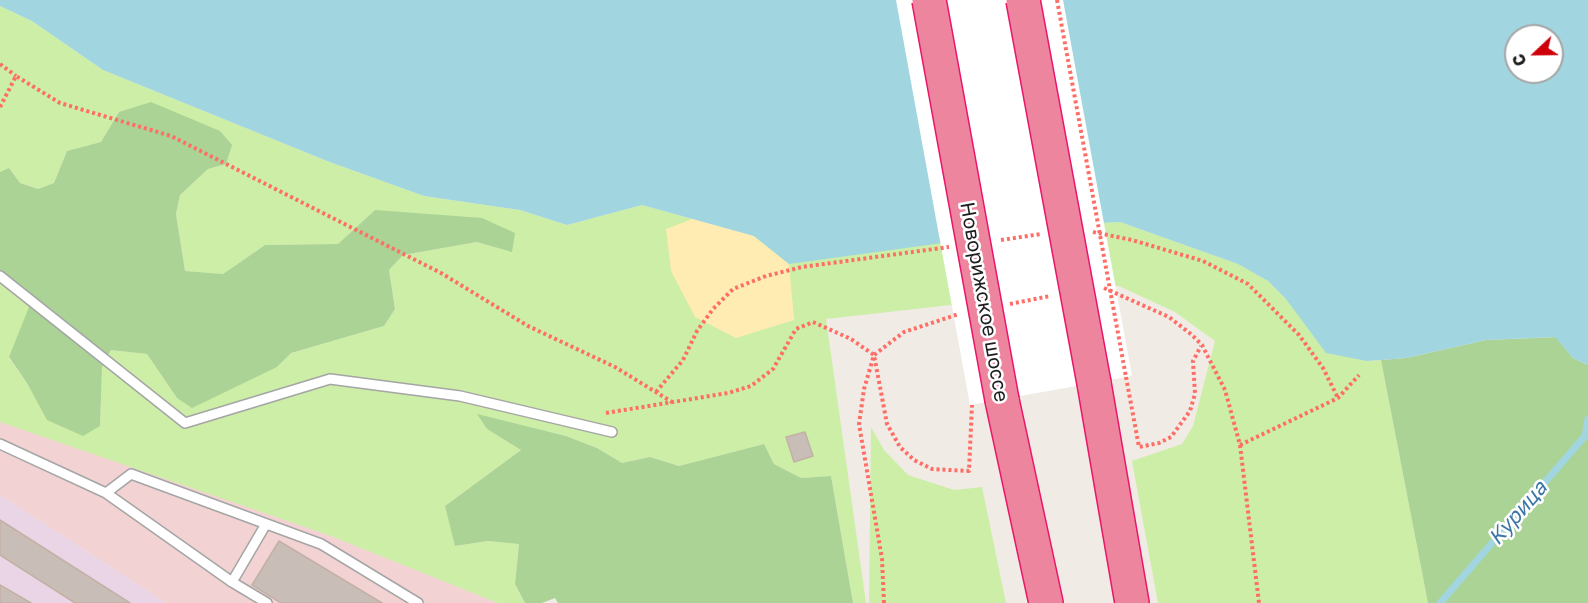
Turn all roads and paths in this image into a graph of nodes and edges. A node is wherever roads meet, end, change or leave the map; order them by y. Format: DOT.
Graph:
graph roads {
  1 [pos="929,0"];
  2 [pos="1023,0"];
  3 [pos="1057,0"];
  4 [pos="0,64"];
  5 [pos="16,76"];
  6 [pos="0,107"];
  7 [pos="1090,231"];
  8 [pos="1044,234"];
  9 [pos="998,240"];
  10 [pos="952,247"];
  11 [pos="0,276"];
  12 [pos="1100,286"];
  13 [pos="1054,295"];
  14 [pos="1008,304"];
  15 [pos="963,314"];
  16 [pos="1202,345"];
  17 [pos="874,355"];
  18 [pos="1359,375"];
  19 [pos="656,392"];
  20 [pos="1338,398"];
  21 [pos="672,402"];
  22 [pos="987,402"];
  23 [pos="603,414"];
  24 [pos="612,432"];
  25 [pos="0,444"];
  26 [pos="1240,446"];
  27 [pos="106,493"];
  28 [pos="266,524"];
  29 [pos="232,582"];
  30 [pos="267,603"];
  31 [pos="418,603"];
  32 [pos="884,603"];
  33 [pos="1046,603"];
  34 [pos="1132,603"];
  35 [pos="1259,603"];
  1 -- 22 [label="highway, Новорижское шоссе, bridge"];
  2 -- 34 [label="highway, bridge"];
  3 -- 16 [label="path, bridge"];
  4 -- 5 [label="path"];
  5 -- 6 [label="path"];
  5 -- 19 [label="path"];
  7 -- 20 [label="path"];
  8 -- 9 [label="path"];
  10 -- 19 [label="path"];
  11 -- 24 [label="lane"];
  12 -- 16 [label="path"];
  13 -- 14 [label="path"];
  15 -- 17 [label="path"];
  16 -- 26 [label="path"];
  17 -- 21 [label="path"];
  17 -- 22 [label="path"];
  17 -- 32 [label="path"];
  18 -- 20 [label="path"];
  19 -- 21 [label="path"];
  20 -- 26 [label="path"];
  21 -- 23 [label="path"];
  22 -- 33 [label="highway, Новорижское шоссе"];
  25 -- 27 [label="lane"];
  26 -- 35 [label="path"];
  27 -- 28 [label="lane"];
  27 -- 29 [label="lane"];
  28 -- 29 [label="lane"];
  28 -- 31 [label="lane"];
  29 -- 30 [label="lane"];
}
